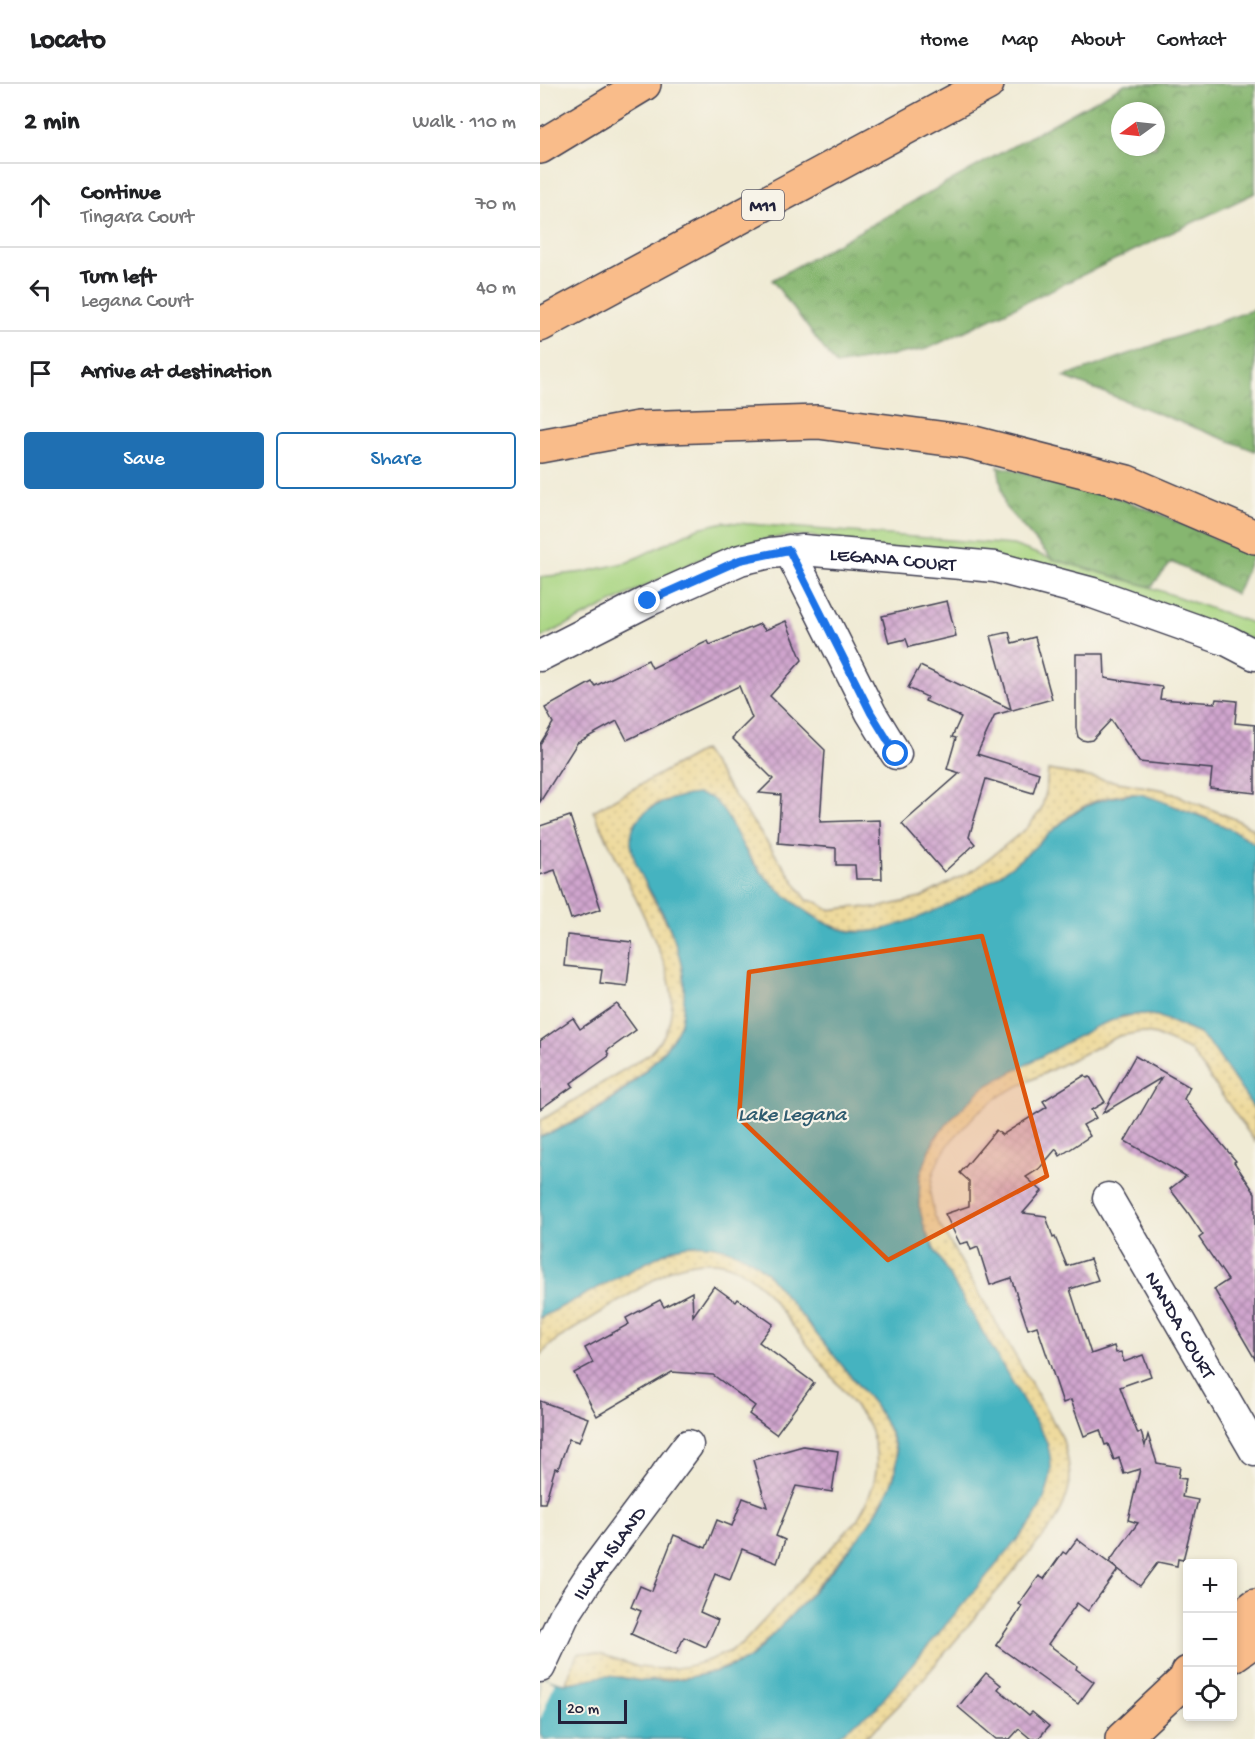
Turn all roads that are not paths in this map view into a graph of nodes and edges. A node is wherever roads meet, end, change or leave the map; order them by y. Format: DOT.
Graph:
graph roads {
  1 [pos="644,84"];
  2 [pos="987,84"];
  3 [pos="540,147"];
  4 [pos="540,325"];
  5 [pos="540,446"];
  6 [pos="1255,537"];
  7 [pos="789,550"];
  8 [pos="1255,655"];
  9 [pos="540,656"];
  10 [pos="896,754"];
  11 [pos="1108,1197"];
  12 [pos="688,1445"];
  13 [pos="1255,1450"];
  14 [pos="1255,1606"];
  15 [pos="1237,1621"];
  16 [pos="1255,1640"];
  17 [pos="1237,1653"];
  18 [pos="540,1667"];
  19 [pos="1183,1682"];
  20 [pos="1122,1739"];
  1 -- 3 [label="main road"];
  2 -- 4 [label="main road, M11"];
  5 -- 6 [label="main road"];
  7 -- 8 [label="street, LEGANA COURT"];
  7 -- 9 [label="street, LEGANA COURT"];
  7 -- 10 [label="street"];
  11 -- 13 [label="street, NANDA COURT"];
  12 -- 18 [label="street, ILUKA ISLAND"];
  14 -- 15 [label="main road"];
  16 -- 17 [label="main road"];
  19 -- 20 [label="main road"];
}
